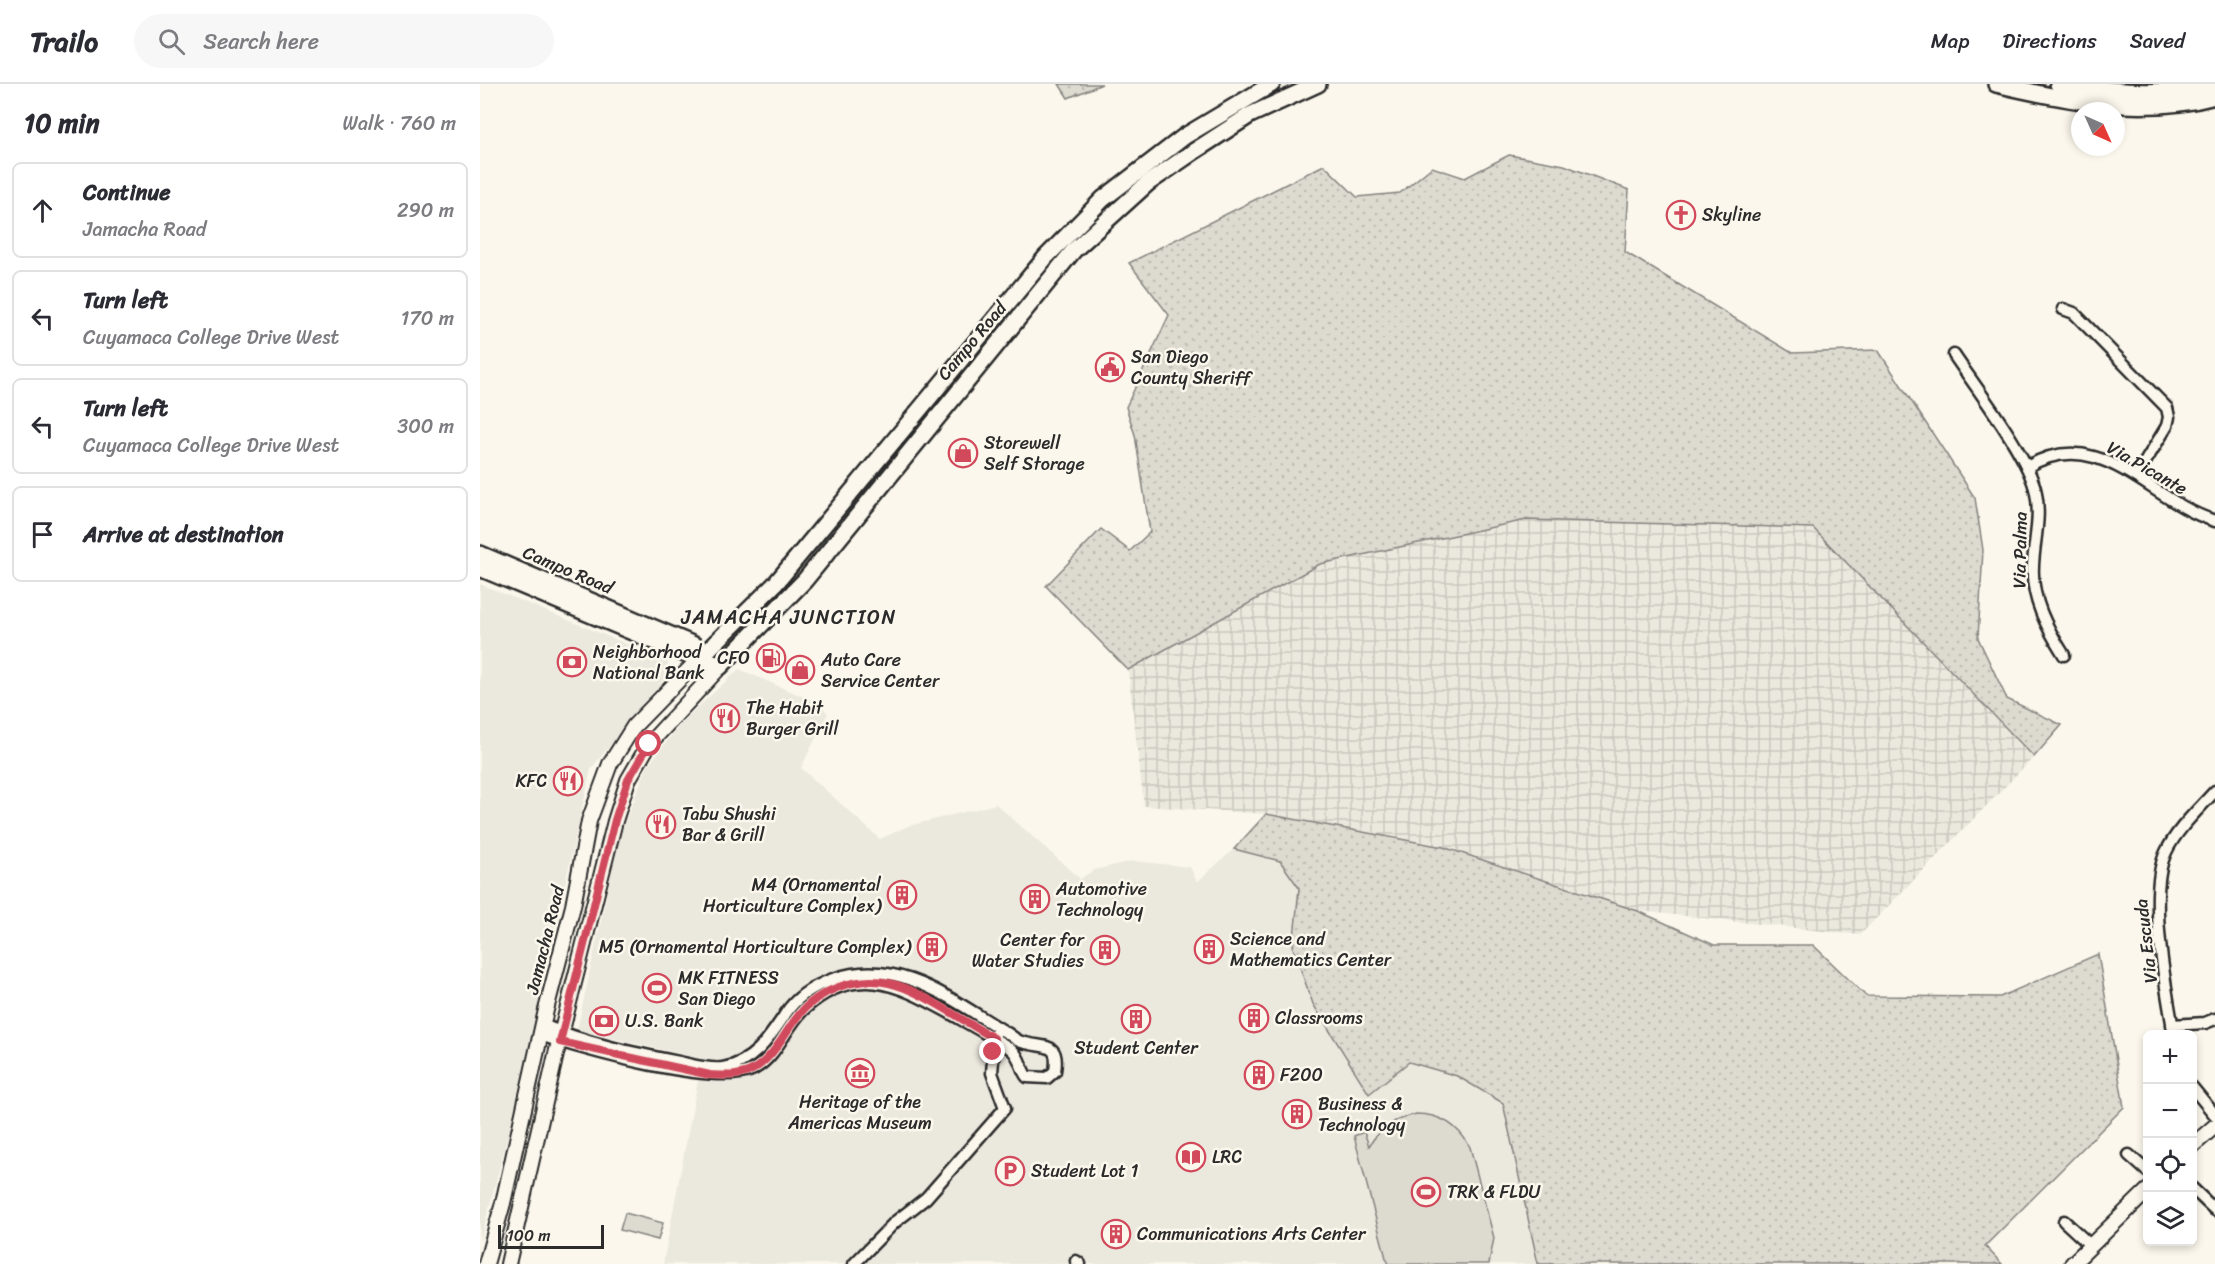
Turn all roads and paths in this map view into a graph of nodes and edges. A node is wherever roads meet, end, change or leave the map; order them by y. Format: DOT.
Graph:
graph roads {
  1 [pos="1272,84"];
  2 [pos="1318,84"];
  3 [pos="1996,84"];
  4 [pos="2058,84"];
  5 [pos="2213,84"];
  6 [pos="2215,96"];
  7 [pos="2063,309"];
  8 [pos="1954,355"];
  9 [pos="950,414"];
  10 [pos="900,460"];
  11 [pos="2027,467"];
  12 [pos="2136,477"];
  13 [pos="2215,521"];
  14 [pos="480,554"];
  15 [pos="480,568"];
  16 [pos="2064,655"];
  17 [pos="702,656"];
  18 [pos="720,667"];
  19 [pos="2215,791"];
  20 [pos="2215,1019"];
  21 [pos="542,1030"];
  22 [pos="2173,1030"];
  23 [pos="995,1033"];
  24 [pos="561,1038"];
  25 [pos="2197,1093"];
  26 [pos="2215,1115"];
  27 [pos="2215,1126"];
  28 [pos="2197,1142"];
  29 [pos="2129,1155"];
  30 [pos="2143,1168"];
  31 [pos="2146,1192"];
  32 [pos="2197,1192"];
  33 [pos="2215,1210"];
  34 [pos="2064,1221"];
  35 [pos="2090,1245"];
  36 [pos="486,1264"];
  37 [pos="508,1264"];
  38 [pos="854,1264"];
  39 [pos="2072,1264"];
  1 -- 17 [label="highway, Campo Road"];
  2 -- 10 [label="highway, Campo Road"];
  3 -- 6 [label="highway"];
  4 -- 5 [label="highway"];
  7 -- 12 [label="street"];
  8 -- 11 [label="street, Via Palma"];
  9 -- 10 [label="highway"];
  10 -- 18 [label="highway, Campo Road"];
  11 -- 12 [label="street, Via Picante"];
  11 -- 16 [label="street, Via Palma"];
  12 -- 13 [label="street, Via Picante"];
  14 -- 17 [label="highway, Campo Road"];
  15 -- 17 [label="highway, Campo Road"];
  17 -- 18 [label="highway, Campo Road"];
  17 -- 21 [label="main road, Jamacha Road"];
  18 -- 24 [label="main road"];
  19 -- 22 [label="street, Via Escuda"];
  20 -- 22 [label="street"];
  21 -- 24 [label="street"];
  21 -- 36 [label="main road, Jamacha Road"];
  23 -- 23 [label="street"];
  23 -- 24 [label="street"];
  23 -- 38 [label="street"];
  24 -- 37 [label="main road"];
  25 -- 26 [label="street"];
  27 -- 28 [label="main road"];
  29 -- 30 [label="street"];
  31 -- 35 [label="main road"];
  32 -- 33 [label="street"];
  34 -- 35 [label="street"];
  35 -- 39 [label="main road"];
}
